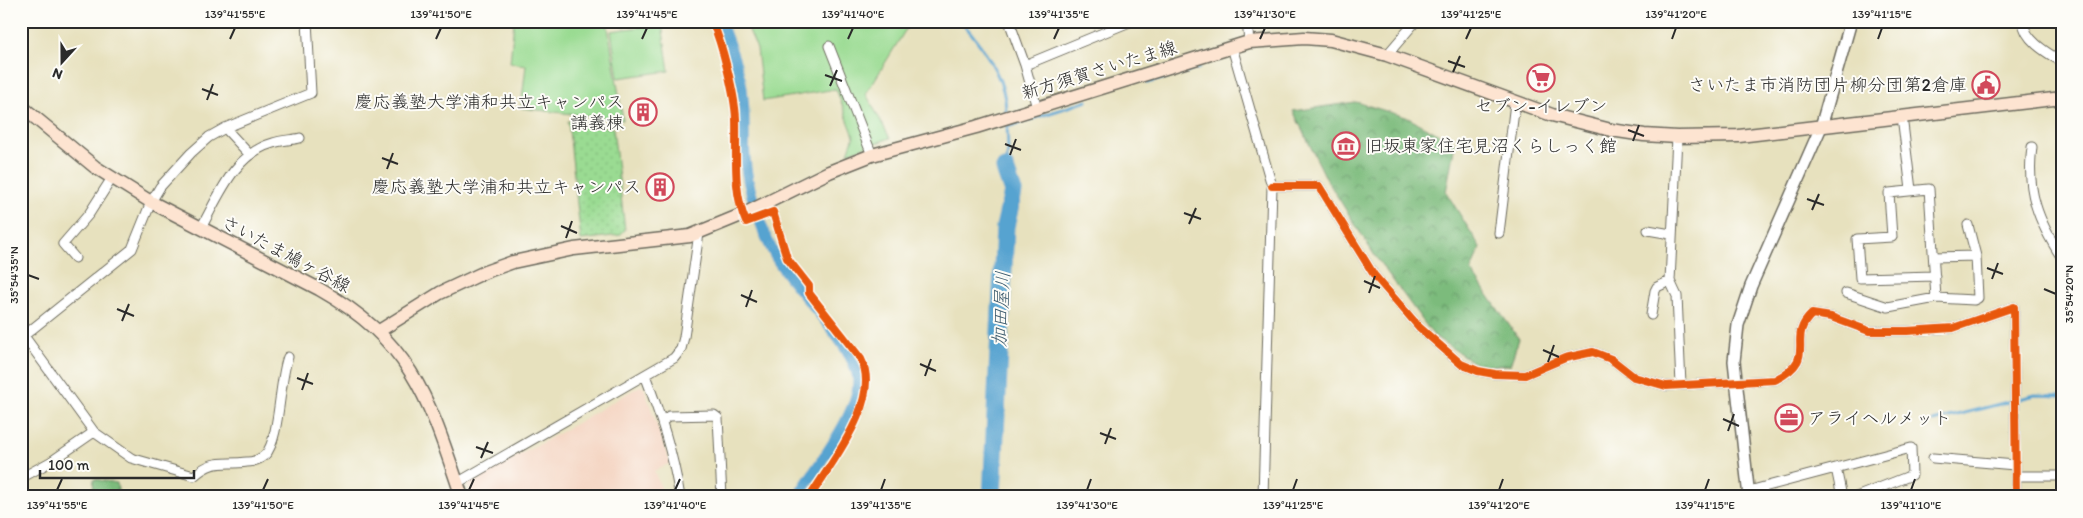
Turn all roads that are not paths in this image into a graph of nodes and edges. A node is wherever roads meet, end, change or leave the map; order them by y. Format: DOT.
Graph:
graph roads {
  1 [pos="307,21"];
  2 [pos="1009,21"];
  3 [pos="1132,21"];
  4 [pos="1247,21"];
  5 [pos="1416,21"];
  6 [pos="1851,21"];
  7 [pos="2024,21"];
  8 [pos="1250,42"];
  9 [pos="829,46"];
  10 [pos="1232,48"];
  11 [pos="1387,55"];
  12 [pos="2062,62"];
  13 [pos="1025,65"];
  14 [pos="2062,98"];
  15 [pos="1515,103"];
  16 [pos="21,106"];
  17 [pos="1037,108"];
  18 [pos="1902,116"];
  19 [pos="1821,127"];
  20 [pos="225,128"];
  21 [pos="1677,137"];
  22 [pos="300,138"];
  23 [pos="2032,147"];
  24 [pos="250,155"];
  25 [pos="872,155"];
  26 [pos="112,178"];
  27 [pos="1272,186"];
  28 [pos="1911,190"];
  29 [pos="151,202"];
  30 [pos="1968,225"];
  31 [pos="201,228"];
  32 [pos="1648,230"];
  33 [pos="699,233"];
  34 [pos="1499,233"];
  35 [pos="1671,234"];
  36 [pos="1976,256"];
  37 [pos="1934,257"];
  38 [pos="75,258"];
  39 [pos="2062,258"];
  40 [pos="1935,276"];
  41 [pos="1670,281"];
  42 [pos="1846,293"];
  43 [pos="1936,298"];
  44 [pos="1651,315"];
  45 [pos="379,331"];
  46 [pos="23,337"];
  47 [pos="288,357"];
  48 [pos="645,375"];
  49 [pos="1736,382"];
  50 [pos="1682,385"];
  51 [pos="663,421"];
  52 [pos="94,432"];
  53 [pos="1932,458"];
  54 [pos="2015,464"];
  55 [pos="1836,468"];
  56 [pos="2016,476"];
  57 [pos="2062,476"];
  58 [pos="21,478"];
  59 [pos="457,483"];
  60 [pos="1749,494"];
  61 [pos="462,497"];
  62 [pos="680,497"];
  63 [pos="722,497"];
  64 [pos="1263,497"];
  65 [pos="1842,497"];
  66 [pos="1856,497"];
  67 [pos="2016,497"];
  1 -- 20 [label="street"];
  2 -- 13 [label="street"];
  3 -- 13 [label="street"];
  4 -- 8 [label="street"];
  5 -- 11 [label="street"];
  6 -- 19 [label="street"];
  7 -- 12 [label="street"];
  8 -- 10 [label="main road, 新方須賀さいたま線"];
  8 -- 11 [label="main road, 新方須賀さいたま線"];
  9 -- 25 [label="street"];
  10 -- 17 [label="main road, 新方須賀さいたま線"];
  10 -- 27 [label="street"];
  11 -- 15 [label="main road, 新方須賀さいたま線"];
  13 -- 17 [label="street"];
  14 -- 18 [label="main road, 新方須賀さいたま線"];
  15 -- 21 [label="main road, 新方須賀さいたま線"];
  15 -- 34 [label="street"];
  16 -- 26 [label="main road, さいたま鳩ヶ谷線"];
  17 -- 25 [label="main road, 新方須賀さいたま線"];
  18 -- 19 [label="main road, 新方須賀さいたま線"];
  18 -- 28 [label="street"];
  19 -- 21 [label="main road, 新方須賀さいたま線"];
  19 -- 49 [label="street"];
  20 -- 24 [label="street"];
  20 -- 29 [label="street"];
  21 -- 35 [label="street"];
  22 -- 24 [label="street"];
  23 -- 39 [label="street"];
  24 -- 31 [label="street"];
  25 -- 33 [label="main road, 新方須賀さいたま線"];
  26 -- 29 [label="main road, さいたま鳩ヶ谷線"];
  26 -- 38 [label="street"];
  27 -- 50 [label="street"];
  27 -- 64 [label="street"];
  28 -- 37 [label="street"];
  28 -- 40 [label="street"];
  29 -- 31 [label="main road, さいたま鳩ヶ谷線"];
  29 -- 46 [label="street"];
  30 -- 36 [label="street"];
  31 -- 45 [label="main road, さいたま鳩ヶ谷線"];
  32 -- 35 [label="street"];
  33 -- 45 [label="main road, 新方須賀さいたま線"];
  33 -- 48 [label="street"];
  35 -- 41 [label="street"];
  36 -- 37 [label="street"];
  36 -- 43 [label="street"];
  37 -- 40 [label="street"];
  40 -- 43 [label="street"];
  41 -- 44 [label="street"];
  41 -- 50 [label="street"];
  42 -- 43 [label="street"];
  45 -- 59 [label="main road, さいたま鳩ヶ谷線"];
  46 -- 52 [label="street"];
  47 -- 52 [label="street"];
  48 -- 51 [label="street"];
  48 -- 59 [label="street"];
  49 -- 50 [label="street"];
  49 -- 54 [label="street"];
  49 -- 60 [label="street"];
  51 -- 62 [label="street"];
  51 -- 63 [label="street"];
  52 -- 58 [label="street"];
  53 -- 54 [label="street"];
  54 -- 56 [label="street"];
  55 -- 60 [label="street"];
  55 -- 65 [label="street"];
  55 -- 66 [label="street"];
  56 -- 57 [label="street"];
  56 -- 67 [label="street"];
  59 -- 61 [label="main road, さいたま鳩ヶ谷線"];
}
